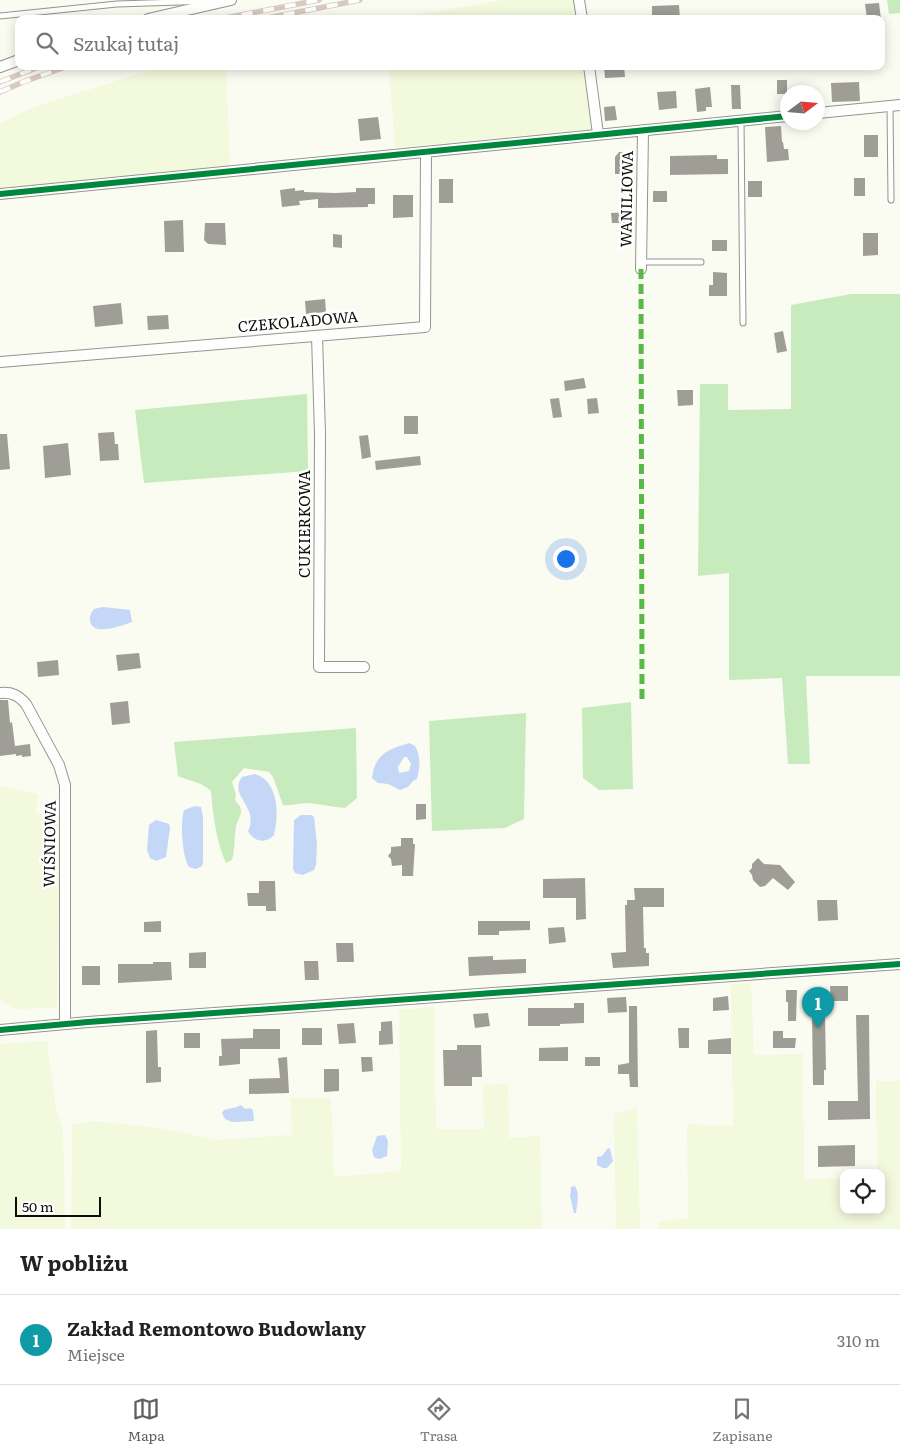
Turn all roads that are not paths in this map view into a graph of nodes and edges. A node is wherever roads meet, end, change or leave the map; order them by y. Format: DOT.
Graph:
graph roads {
  1 [pos="224,0"];
  2 [pos="231,0"];
  3 [pos="579,0"];
  4 [pos="165,15"];
  5 [pos="581,15"];
  6 [pos="0,16"];
  7 [pos="15,61"];
  8 [pos="0,67"];
  9 [pos="590,70"];
  10 [pos="895,106"];
  11 [pos="825,112"];
  12 [pos="780,117"];
  13 [pos="741,120"];
  14 [pos="643,130"];
  15 [pos="598,134"];
  16 [pos="426,152"];
  17 [pos="0,194"];
  18 [pos="891,200"];
  19 [pos="702,262"];
  20 [pos="641,266"];
  21 [pos="743,323"];
  22 [pos="317,336"];
  23 [pos="0,362"];
  24 [pos="364,667"];
  25 [pos="0,693"];
  26 [pos="900,964"];
  27 [pos="65,1024"];
  28 [pos="0,1030"];
  1 -- 6 [label="lane"];
  2 -- 4 [label="street"];
  3 -- 5 [label="street"];
  7 -- 8 [label="street"];
  9 -- 15 [label="street"];
  10 -- 11 [label="street"];
  10 -- 18 [label="lane"];
  12 -- 13 [label="street"];
  13 -- 14 [label="street"];
  13 -- 21 [label="lane"];
  14 -- 15 [label="street"];
  14 -- 20 [label="street, WANILIOWA"];
  15 -- 16 [label="street"];
  16 -- 17 [label="street"];
  16 -- 22 [label="street, CZEKOLADOWA"];
  19 -- 20 [label="lane"];
  22 -- 23 [label="street, CZEKOLADOWA"];
  22 -- 24 [label="street, CUKIERKOWA"];
  25 -- 27 [label="street, WIŚNIOWA"];
  26 -- 27 [label="street"];
  27 -- 28 [label="street"];
}
